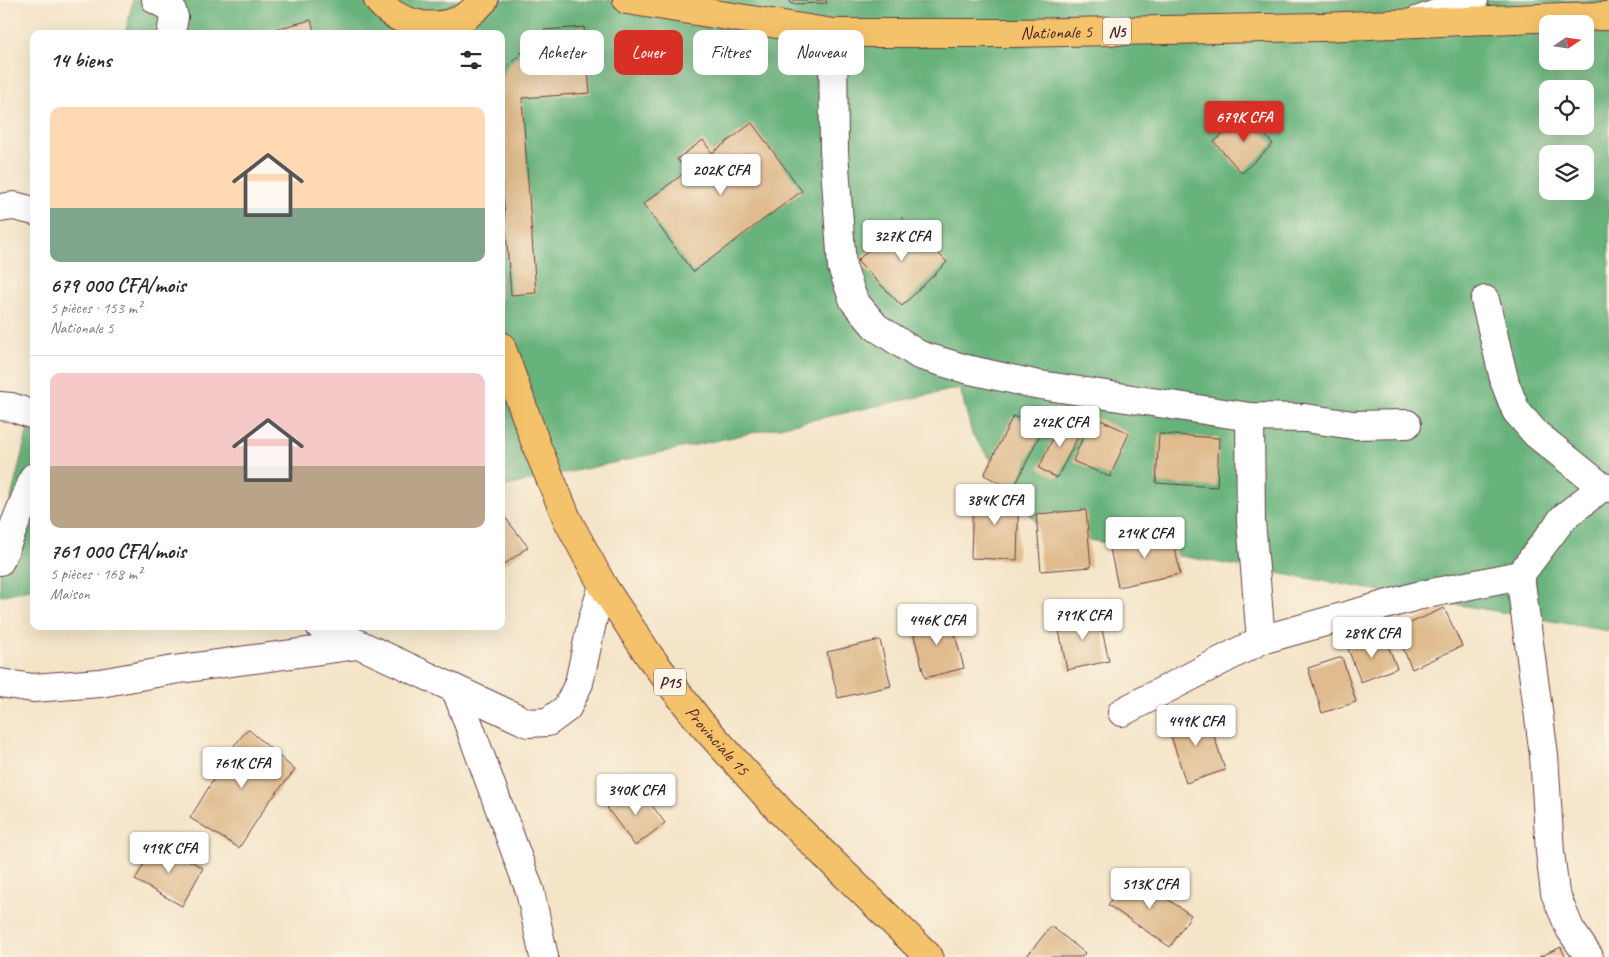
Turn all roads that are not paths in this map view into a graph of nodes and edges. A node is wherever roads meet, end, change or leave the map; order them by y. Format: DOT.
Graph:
graph roads {
  1 [pos="156,0"];
  2 [pos="378,0"];
  3 [pos="484,0"];
  4 [pos="627,0"];
  5 [pos="1474,0"];
  6 [pos="1609,16"];
  7 [pos="1411,23"];
  8 [pos="457,28"];
  9 [pos="172,30"];
  10 [pos="815,30"];
  11 [pos="864,33"];
  12 [pos="834,75"];
  13 [pos="1485,300"];
  14 [pos="505,357"];
  15 [pos="0,406"];
  16 [pos="30,414"];
  17 [pos="1250,418"];
  18 [pos="1407,424"];
  19 [pos="30,488"];
  20 [pos="1606,488"];
  21 [pos="0,561"];
  22 [pos="1520,575"];
  23 [pos="603,586"];
  24 [pos="328,630"];
  25 [pos="1262,640"];
  26 [pos="358,645"];
  27 [pos="0,684"];
  28 [pos="456,690"];
  29 [pos="1122,712"];
  30 [pos="544,957"];
  31 [pos="929,957"];
  32 [pos="1589,957"];
  1 -- 9 [label="street"];
  2 -- 8 [label="main road"];
  3 -- 8 [label="main road"];
  4 -- 10 [label="main road, Nationale 5 / N5"];
  5 -- 7 [label="street"];
  6 -- 7 [label="main road, Nationale 5 / N5"];
  7 -- 11 [label="main road, Nationale 5 / N5"];
  12 -- 17 [label="street"];
  13 -- 20 [label="street"];
  14 -- 23 [label="main road, Provinciale 15 / P15"];
  15 -- 16 [label="street"];
  17 -- 18 [label="street"];
  17 -- 25 [label="street"];
  19 -- 21 [label="street"];
  20 -- 22 [label="street"];
  22 -- 25 [label="street"];
  22 -- 32 [label="street"];
  23 -- 28 [label="street"];
  23 -- 31 [label="main road, Provinciale 15 / P15"];
  24 -- 26 [label="street"];
  25 -- 29 [label="street"];
  26 -- 27 [label="street"];
  26 -- 28 [label="street"];
  28 -- 30 [label="street"];
}
